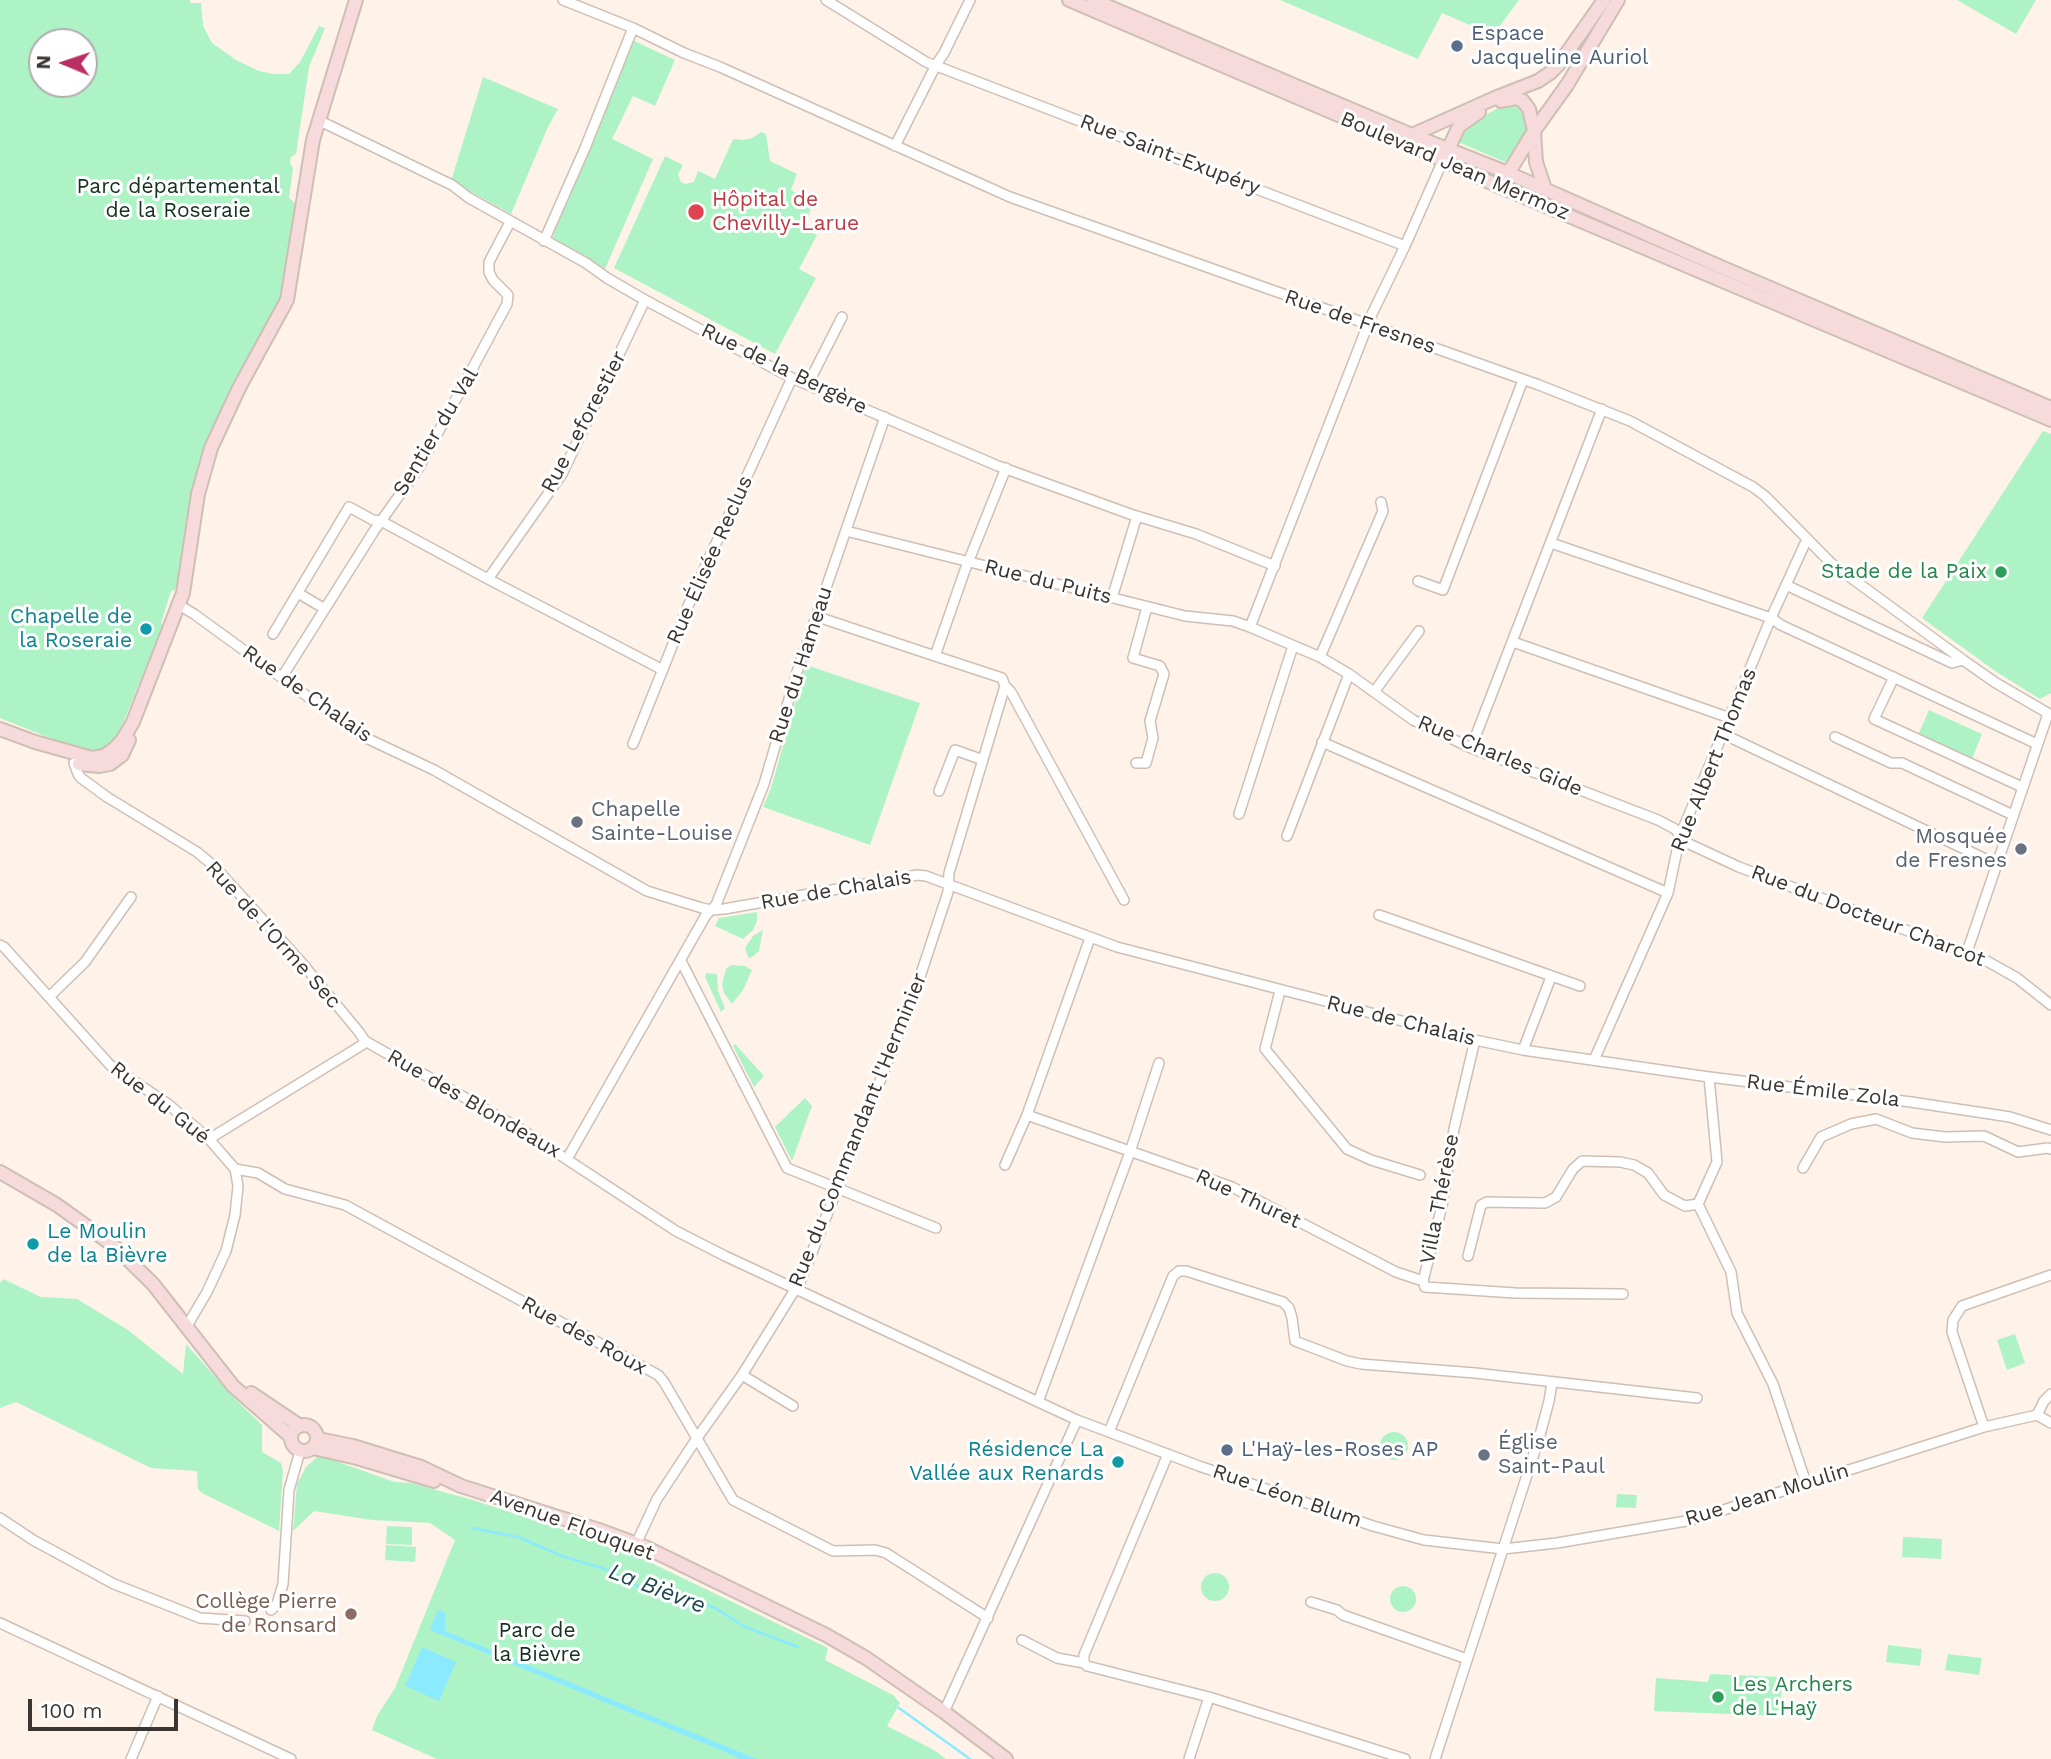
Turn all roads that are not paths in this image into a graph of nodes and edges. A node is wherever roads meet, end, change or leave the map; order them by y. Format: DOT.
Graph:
graph roads {
  1 [pos="356,0"];
  2 [pos="563,0"];
  3 [pos="826,0"];
  4 [pos="970,0"];
  5 [pos="1069,0"];
  6 [pos="1093,0"];
  7 [pos="1604,0"];
  8 [pos="1618,0"];
  9 [pos="634,28"];
  10 [pos="936,65"];
  11 [pos="1497,97"];
  12 [pos="1488,107"];
  13 [pos="1471,109"];
  14 [pos="318,120"];
  15 [pos="1534,131"];
  16 [pos="1412,135"];
  17 [pos="895,146"];
  18 [pos="1445,154"];
  19 [pos="1508,173"];
  20 [pos="1480,176"];
  21 [pos="1545,189"];
  22 [pos="510,222"];
  23 [pos="544,241"];
  24 [pos="1405,247"];
  25 [pos="645,300"];
  26 [pos="842,317"];
  27 [pos="1367,325"];
  28 [pos="1848,327"];
  29 [pos="792,378"];
  30 [pos="1522,380"];
  31 [pos="808,384"];
  32 [pos="2051,408"];
  33 [pos="1602,409"];
  34 [pos="885,417"];
  35 [pos="2051,420"];
  36 [pos="1006,468"];
  37 [pos="1381,502"];
  38 [pos="1137,516"];
  39 [pos="381,522"];
  40 [pos="846,531"];
  41 [pos="1806,538"];
  42 [pos="1551,543"];
  43 [pos="968,563"];
  44 [pos="1275,566"];
  45 [pos="488,579"];
  46 [pos="1418,580"];
  47 [pos="1786,585"];
  48 [pos="298,593"];
  49 [pos="1112,598"];
  50 [pos="179,605"];
  51 [pos="1147,607"];
  52 [pos="325,610"];
  53 [pos="815,616"];
  54 [pos="1771,618"];
  55 [pos="1250,627"];
  56 [pos="1419,631"];
  57 [pos="273,634"];
  58 [pos="1513,642"];
  59 [pos="1293,646"];
  60 [pos="935,656"];
  61 [pos="1321,657"];
  62 [pos="1963,660"];
  63 [pos="663,670"];
  64 [pos="1349,674"];
  65 [pos="282,677"];
  66 [pos="1894,677"];
  67 [pos="1005,687"];
  68 [pos="1374,692"];
  69 [pos="2050,715"];
  70 [pos="1730,718"];
  71 [pos="133,722"];
  72 [pos="0,729"];
  73 [pos="1723,734"];
  74 [pos="1835,737"];
  75 [pos="35,742"];
  76 [pos="1322,742"];
  77 [pos="633,744"];
  78 [pos="2037,744"];
  79 [pos="1471,748"];
  80 [pos="983,760"];
  81 [pos="74,763"];
  82 [pos="1136,763"];
  83 [pos="2022,787"];
  84 [pos="939,791"];
  85 [pos="1239,814"];
  86 [pos="2013,815"];
  87 [pos="1680,835"];
  88 [pos="1287,836"];
  89 [pos="1996,864"];
  90 [pos="948,884"];
  91 [pos="1668,893"];
  92 [pos="131,897"];
  93 [pos="1124,900"];
  94 [pos="711,911"];
  95 [pos="1379,915"];
  96 [pos="1090,938"];
  97 [pos="0,945"];
  98 [pos="1967,952"];
  99 [pos="681,961"];
  100 [pos="1551,977"];
  101 [pos="1580,986"];
  102 [pos="1280,991"];
  103 [pos="48,997"];
  104 [pos="2051,1005"];
  105 [pos="1475,1040"];
  106 [pos="365,1041"];
  107 [pos="1522,1050"];
  108 [pos="1594,1060"];
  109 [pos="1160,1063"];
  110 [pos="1709,1077"];
  111 [pos="1027,1115"];
  112 [pos="2051,1130"];
  113 [pos="209,1139"];
  114 [pos="2051,1149"];
  115 [pos="1130,1152"];
  116 [pos="567,1159"];
  117 [pos="1005,1164"];
  118 [pos="1803,1168"];
  119 [pos="235,1169"];
  120 [pos="0,1172"];
  121 [pos="1420,1175"];
  122 [pos="838,1190"];
  123 [pos="1698,1204"];
  124 [pos="936,1228"];
  125 [pos="1468,1256"];
  126 [pos="2051,1275"];
  127 [pos="1423,1281"];
  128 [pos="796,1289"];
  129 [pos="1623,1294"];
  130 [pos="187,1325"];
  131 [pos="742,1375"];
  132 [pos="1552,1383"];
  133 [pos="2051,1394"];
  134 [pos="1696,1398"];
  135 [pos="1038,1402"];
  136 [pos="793,1406"];
  137 [pos="2037,1415"];
  138 [pos="1077,1420"];
  139 [pos="2051,1423"];
  140 [pos="1984,1427"];
  141 [pos="295,1431"];
  142 [pos="1109,1432"];
  143 [pos="696,1438"];
  144 [pos="315,1444"];
  145 [pos="300,1451"];
  146 [pos="1168,1454"];
  147 [pos="1806,1483"];
  148 [pos="0,1518"];
  149 [pos="636,1544"];
  150 [pos="1503,1549"];
  151 [pos="1311,1602"];
  152 [pos="271,1610"];
  153 [pos="988,1618"];
  154 [pos="245,1621"];
  155 [pos="0,1623"];
  156 [pos="1022,1640"];
  157 [pos="1467,1659"];
  158 [pos="1084,1663"];
  159 [pos="158,1696"];
  160 [pos="1209,1697"];
  161 [pos="944,1712"];
  162 [pos="131,1759"];
  163 [pos="292,1759"];
  164 [pos="1006,1759"];
  165 [pos="1189,1759"];
  166 [pos="1405,1759"];
  167 [pos="1435,1759"];
  1 -- 14 [label="main road"];
  2 -- 9 [label="street, Rue de Fresnes"];
  3 -- 10 [label="street, Rue Saint-Exupéry"];
  4 -- 10 [label="street"];
  5 -- 18 [label="main road, Boulevard Jean Mermoz"];
  6 -- 16 [label="main road, Boulevard Jean Mermoz"];
  7 -- 11 [label="main road"];
  8 -- 15 [label="main road"];
  9 -- 17 [label="street, Rue de Fresnes"];
  9 -- 23 [label="street"];
  10 -- 17 [label="street"];
  10 -- 24 [label="street, Rue Saint-Exupéry"];
  11 -- 12 [label="main road"];
  11 -- 13 [label="main road"];
  12 -- 13 [label="main road"];
  12 -- 15 [label="main road"];
  12 -- 18 [label="main road"];
  13 -- 16 [label="main road"];
  14 -- 22 [label="street, Rue de la Bergère"];
  14 -- 50 [label="main road"];
  15 -- 19 [label="main road"];
  15 -- 21 [label="main road"];
  16 -- 18 [label="main road, Boulevard Jean Mermoz"];
  17 -- 27 [label="street, Rue de Fresnes"];
  18 -- 19 [label="main road, Boulevard Jean Mermoz"];
  18 -- 20 [label="main road, Boulevard Jean Mermoz"];
  18 -- 24 [label="street"];
  19 -- 20 [label="main road"];
  19 -- 21 [label="main road, Boulevard Jean Mermoz"];
  20 -- 28 [label="main road, Boulevard Jean Mermoz"];
  21 -- 28 [label="main road, Boulevard Jean Mermoz"];
  22 -- 23 [label="street, Rue de la Bergère"];
  22 -- 39 [label="street, Sentier du Val"];
  23 -- 25 [label="street, Rue de la Bergère"];
  24 -- 27 [label="street"];
  25 -- 29 [label="street, Rue de la Bergère"];
  25 -- 45 [label="street, Rue Leforestier"];
  26 -- 31 [label="street"];
  27 -- 30 [label="street, Rue de Fresnes"];
  27 -- 44 [label="street"];
  28 -- 32 [label="main road"];
  28 -- 35 [label="main road"];
  29 -- 31 [label="street, Rue de la Bergère"];
  29 -- 63 [label="street, Rue Élisée Reclus"];
  30 -- 33 [label="street, Rue de Fresnes"];
  30 -- 46 [label="street"];
  31 -- 34 [label="street, Rue de la Bergère"];
  33 -- 41 [label="street, Rue de Fresnes"];
  33 -- 42 [label="street"];
  34 -- 36 [label="street, Rue de la Bergère"];
  34 -- 40 [label="street, Rue du Hameau"];
  36 -- 38 [label="street, Rue de la Bergère"];
  36 -- 43 [label="street"];
  37 -- 61 [label="street"];
  38 -- 44 [label="street, Rue de la Bergère"];
  38 -- 49 [label="street"];
  39 -- 45 [label="street"];
  39 -- 48 [label="street"];
  39 -- 52 [label="street"];
  40 -- 43 [label="street, Rue du Puits"];
  40 -- 53 [label="street, Rue du Hameau"];
  41 -- 47 [label="street, Rue Albert Thomas"];
  41 -- 62 [label="street, Rue de Fresnes"];
  42 -- 54 [label="street"];
  42 -- 58 [label="street"];
  43 -- 49 [label="street, Rue du Puits"];
  43 -- 60 [label="street"];
  44 -- 55 [label="street"];
  45 -- 63 [label="street"];
  47 -- 54 [label="street, Rue Albert Thomas"];
  47 -- 62 [label="street"];
  48 -- 52 [label="street"];
  48 -- 57 [label="street"];
  49 -- 51 [label="street, Rue du Puits"];
  50 -- 65 [label="street, Rue de Chalais"];
  50 -- 71 [label="main road"];
  51 -- 55 [label="street, Rue du Puits"];
  51 -- 82 [label="street"];
  52 -- 65 [label="street"];
  53 -- 60 [label="street"];
  53 -- 94 [label="street, Rue du Hameau"];
  54 -- 66 [label="street"];
  54 -- 70 [label="street, Rue Albert Thomas"];
  55 -- 59 [label="street, Rue Charles Gide"];
  56 -- 68 [label="street"];
  58 -- 70 [label="street"];
  58 -- 79 [label="street"];
  59 -- 61 [label="street, Rue Charles Gide"];
  59 -- 85 [label="street"];
  60 -- 67 [label="street"];
  61 -- 64 [label="street, Rue Charles Gide"];
  62 -- 69 [label="street, Rue de Fresnes"];
  63 -- 77 [label="street, Rue Élisée Reclus"];
  64 -- 68 [label="street, Rue Charles Gide"];
  64 -- 76 [label="street"];
  65 -- 94 [label="street, Rue de Chalais"];
  66 -- 78 [label="street"];
  66 -- 83 [label="street"];
  67 -- 80 [label="street, Rue du Commandant l'Herminier"];
  67 -- 93 [label="street"];
  68 -- 79 [label="street, Rue Charles Gide"];
  69 -- 78 [label="street"];
  70 -- 73 [label="street, Rue Albert Thomas"];
  71 -- 75 [label="main road"];
  71 -- 81 [label="main road"];
  72 -- 75 [label="main road"];
  73 -- 87 [label="street, Rue Albert Thomas"];
  73 -- 89 [label="street"];
  74 -- 86 [label="street"];
  75 -- 81 [label="main road"];
  76 -- 88 [label="street"];
  76 -- 91 [label="street"];
  78 -- 83 [label="street"];
  79 -- 87 [label="street, Rue Charles Gide"];
  80 -- 84 [label="street"];
  80 -- 90 [label="street, Rue du Commandant l'Herminier"];
  81 -- 106 [label="street, Rue de l'Orme Sec"];
  83 -- 86 [label="street"];
  86 -- 89 [label="street"];
  87 -- 91 [label="street, Rue Albert Thomas"];
  87 -- 98 [label="street, Rue du Docteur Charcot"];
  89 -- 98 [label="street"];
  90 -- 94 [label="street, Rue de Chalais"];
  90 -- 96 [label="street, Rue de Chalais"];
  90 -- 122 [label="street, Rue du Commandant l'Herminier"];
  91 -- 108 [label="street, Rue Albert Thomas"];
  92 -- 103 [label="street"];
  94 -- 99 [label="street, Rue des Blondeaux"];
  95 -- 100 [label="street"];
  96 -- 102 [label="street, Rue de Chalais"];
  96 -- 111 [label="street"];
  97 -- 103 [label="street, Rue du Gué"];
  98 -- 104 [label="street, Rue du Docteur Charcot"];
  99 -- 116 [label="street, Rue des Blondeaux"];
  99 -- 122 [label="street"];
  100 -- 101 [label="street"];
  100 -- 107 [label="street"];
  102 -- 105 [label="street, Rue de Chalais"];
  102 -- 121 [label="street"];
  103 -- 113 [label="street, Rue du Gué"];
  105 -- 107 [label="street, Rue de Chalais"];
  105 -- 127 [label="street, Villa Thérèse"];
  106 -- 113 [label="street, Rue des Blondeaux"];
  106 -- 116 [label="street, Rue des Blondeaux"];
  107 -- 108 [label="street, Rue de Chalais"];
  108 -- 110 [label="street, Rue Émile Zola"];
  109 -- 115 [label="street"];
  110 -- 112 [label="street, Rue Émile Zola"];
  110 -- 123 [label="street"];
  111 -- 115 [label="street, Rue Thuret"];
  111 -- 117 [label="street"];
  113 -- 119 [label="street, Rue du Gué"];
  114 -- 118 [label="street"];
  115 -- 127 [label="street, Rue Thuret"];
  115 -- 135 [label="street"];
  116 -- 128 [label="street, Rue Léon Blum"];
  119 -- 130 [label="street"];
  119 -- 143 [label="street, Rue des Roux"];
  120 -- 130 [label="main road, Avenue Flouquet"];
  122 -- 124 [label="street"];
  122 -- 128 [label="street, Rue du Commandant l'Herminier"];
  123 -- 125 [label="street"];
  123 -- 147 [label="street"];
  126 -- 140 [label="street"];
  127 -- 129 [label="street, Villa Thérèse"];
  128 -- 131 [label="street, Rue du Commandant l'Herminier"];
  128 -- 135 [label="street, Rue Léon Blum"];
  130 -- 141 [label="main road, Avenue Flouquet"];
  131 -- 136 [label="street"];
  131 -- 143 [label="street, Rue du Commandant l'Herminier"];
  132 -- 134 [label="street"];
  132 -- 142 [label="street"];
  132 -- 150 [label="street"];
  133 -- 137 [label="street"];
  135 -- 138 [label="street, Rue Léon Blum"];
  137 -- 139 [label="street"];
  137 -- 140 [label="street, Rue Jean Moulin"];
  138 -- 142 [label="street, Rue Léon Blum"];
  138 -- 153 [label="street"];
  140 -- 147 [label="street, Rue Jean Moulin"];
  141 -- 144 [label="main road, Avenue Flouquet"];
  141 -- 145 [label="main road, Avenue Flouquet"];
  142 -- 146 [label="street, Rue Léon Blum"];
  143 -- 149 [label="street, Rue du Commandant l'Herminier"];
  143 -- 153 [label="street, Rue des Roux"];
  144 -- 145 [label="main road, Avenue Flouquet"];
  144 -- 149 [label="main road, Avenue Flouquet"];
  145 -- 152 [label="street"];
  146 -- 150 [label="street, Rue Léon Blum"];
  146 -- 158 [label="street"];
  147 -- 150 [label="street, Rue Jean Moulin"];
  148 -- 154 [label="street"];
  149 -- 161 [label="main road, Avenue Flouquet"];
  150 -- 157 [label="street"];
  151 -- 157 [label="street"];
  153 -- 161 [label="street"];
  155 -- 159 [label="street"];
  156 -- 158 [label="street"];
  157 -- 167 [label="street"];
  158 -- 160 [label="street"];
  159 -- 162 [label="street"];
  159 -- 163 [label="street"];
  160 -- 165 [label="street"];
  160 -- 166 [label="street"];
  161 -- 164 [label="main road, Avenue Flouquet"];
}
